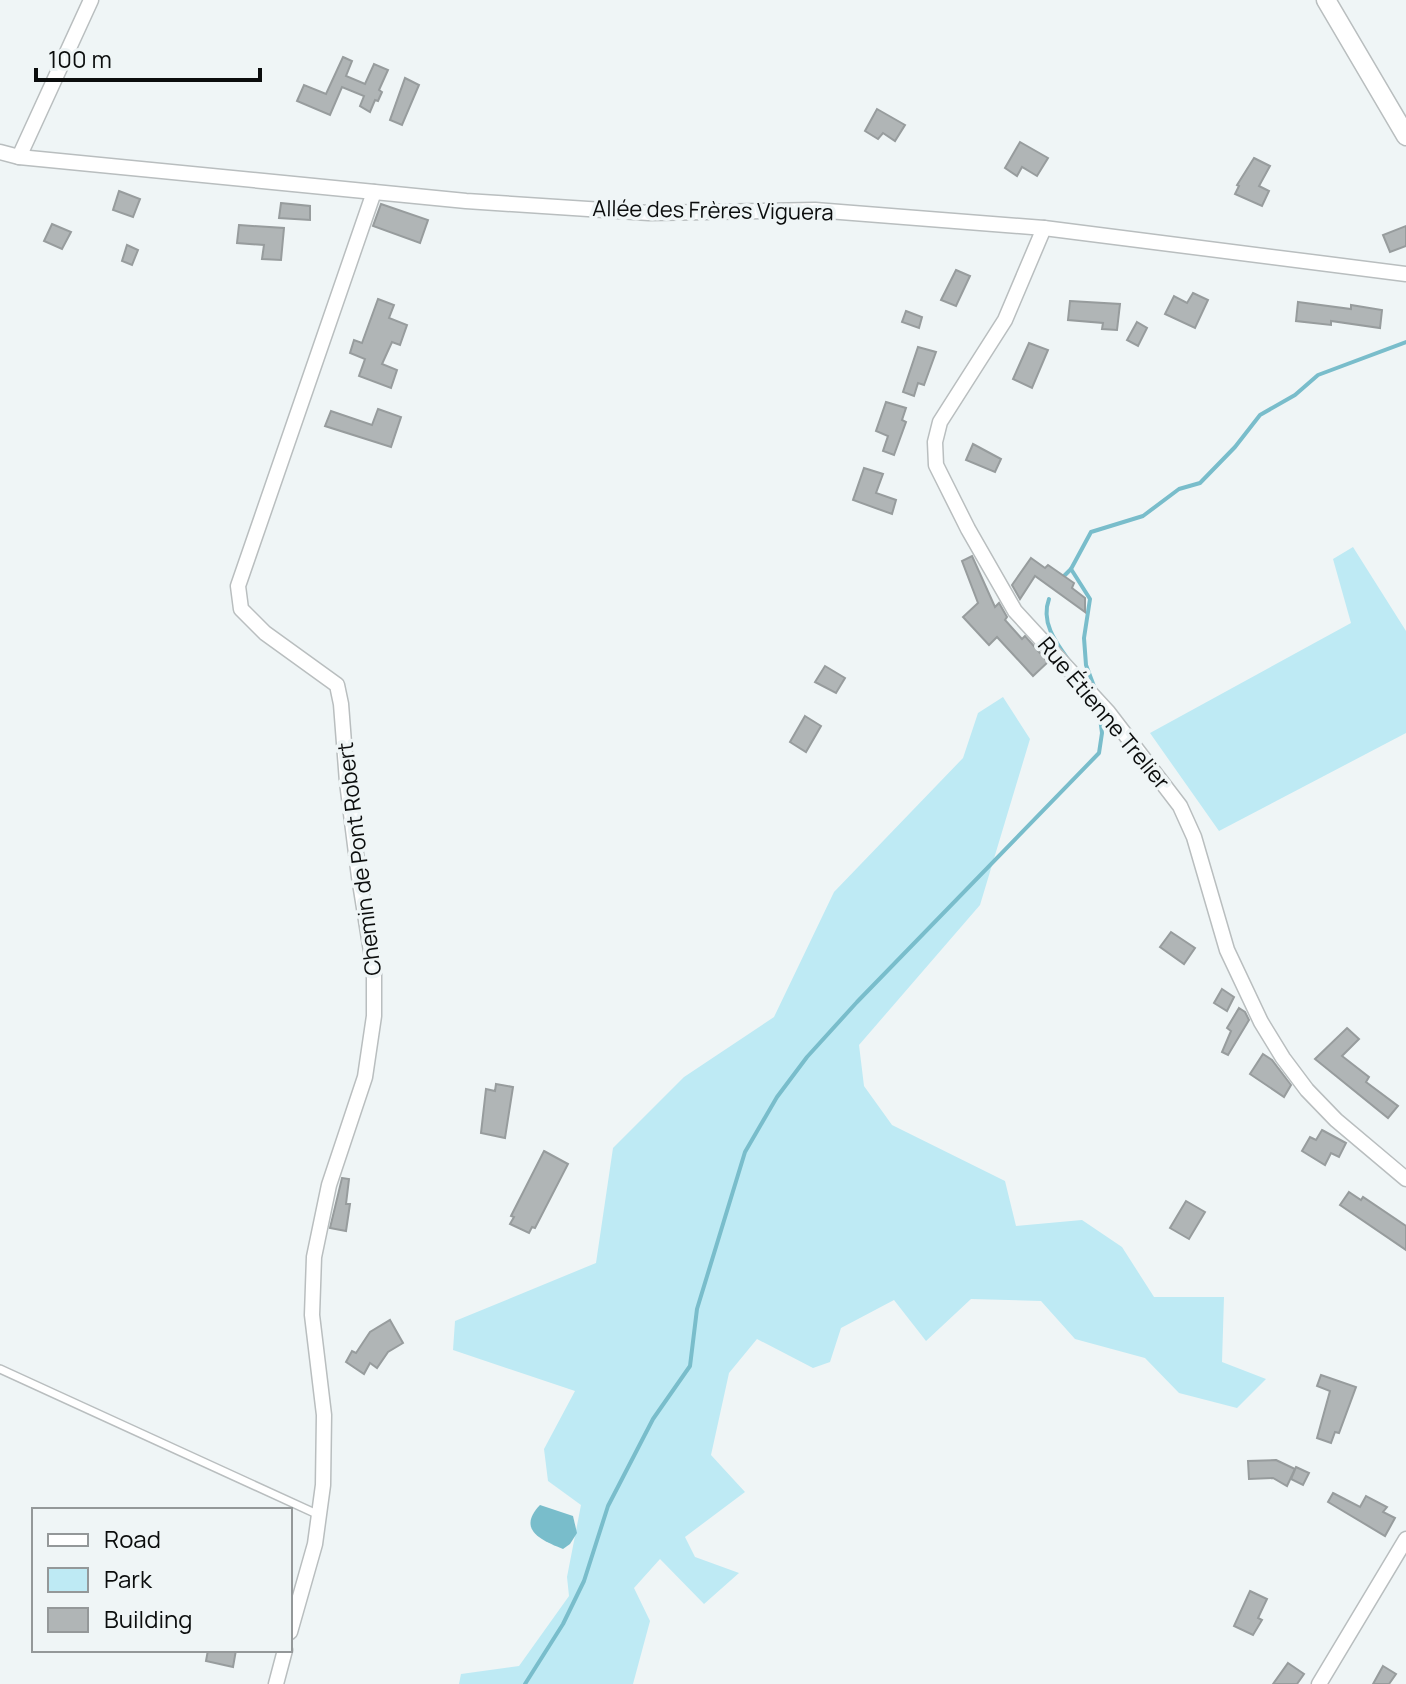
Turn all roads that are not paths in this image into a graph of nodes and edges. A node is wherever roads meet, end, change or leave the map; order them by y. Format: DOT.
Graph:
graph roads {
  1 [pos="91,0"];
  2 [pos="1326,0"];
  3 [pos="1406,136"];
  4 [pos="0,152"];
  5 [pos="19,157"];
  6 [pos="374,192"];
  7 [pos="1044,228"];
  8 [pos="1406,274"];
  9 [pos="1406,1179"];
  10 [pos="0,1369"];
  11 [pos="319,1515"];
  12 [pos="1406,1539"];
  13 [pos="292,1625"];
  14 [pos="284,1652"];
  15 [pos="276,1684"];
  16 [pos="1319,1684"];
  1 -- 5 [label="street"];
  2 -- 3 [label="street"];
  4 -- 5 [label="street, Allée des Frères Viguera"];
  5 -- 6 [label="street, Allée des Frères Viguera"];
  6 -- 7 [label="street, Allée des Frères Viguera"];
  6 -- 11 [label="street, Chemin de Pont Robert"];
  7 -- 8 [label="street, Allée des Frères Viguera"];
  7 -- 9 [label="street, Rue Étienne Trelier"];
  10 -- 11 [label="lane"];
  11 -- 13 [label="street, Chemin de Pont Robert"];
  12 -- 16 [label="street"];
  14 -- 15 [label="street"];
}
